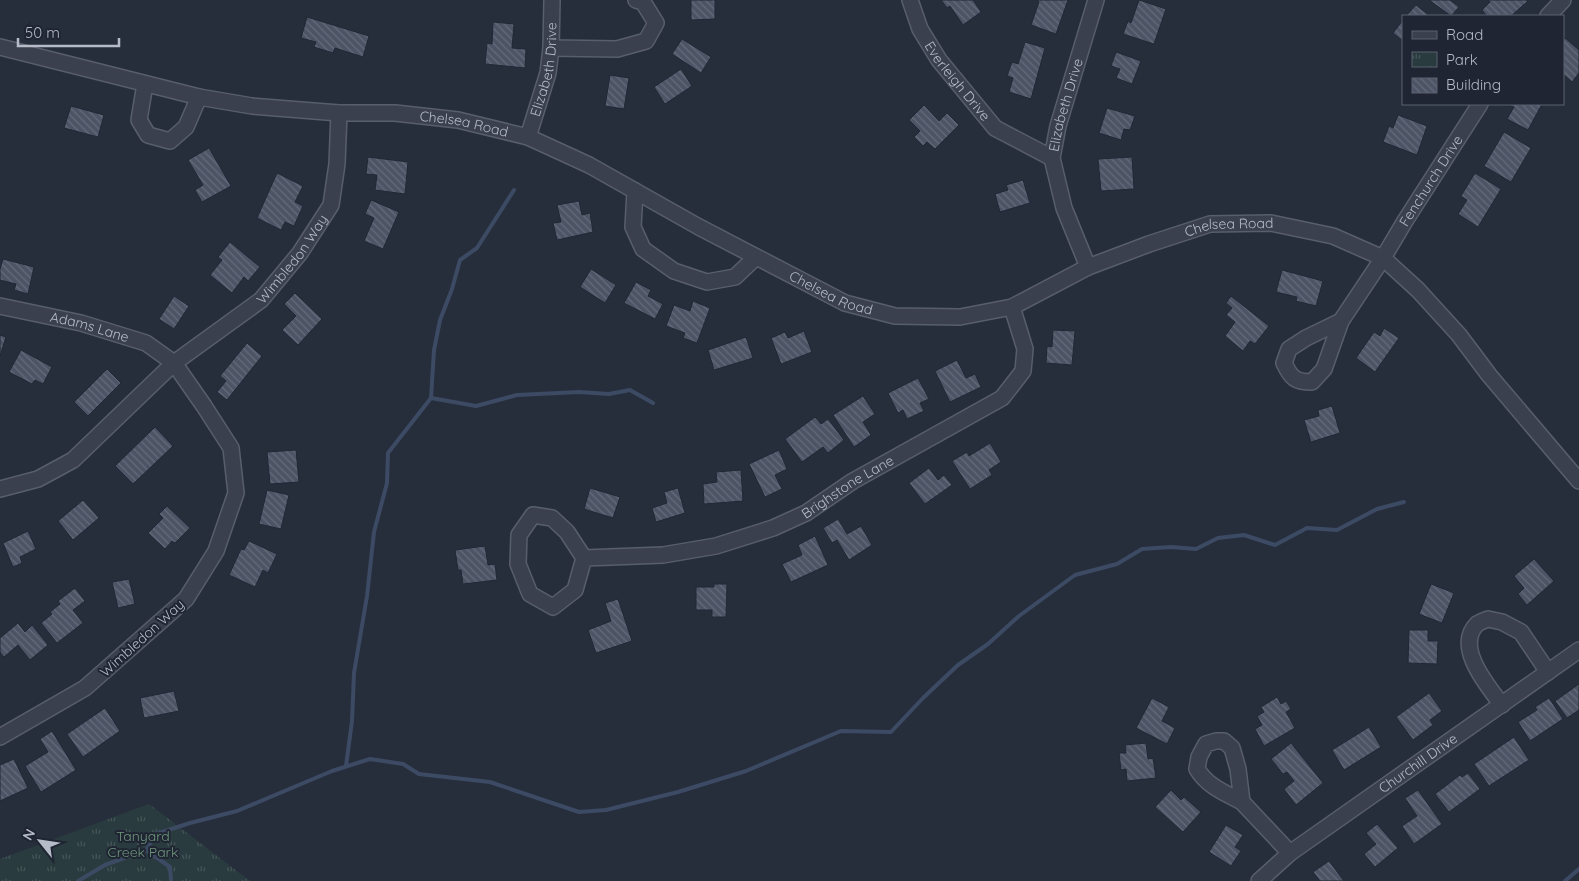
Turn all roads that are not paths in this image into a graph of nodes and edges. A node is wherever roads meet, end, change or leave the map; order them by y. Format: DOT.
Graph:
graph roads {
  1 [pos="552,0"];
  2 [pos="636,0"];
  3 [pos="910,0"];
  4 [pos="1096,0"];
  5 [pos="1563,0"];
  6 [pos="1549,15"];
  7 [pos="0,47"];
  8 [pos="551,48"];
  9 [pos="145,84"];
  10 [pos="199,97"];
  11 [pos="1479,105"];
  12 [pos="339,113"];
  13 [pos="528,137"];
  14 [pos="1052,158"];
  15 [pos="635,191"];
  16 [pos="756,257"];
  17 [pos="1383,258"];
  18 [pos="1088,267"];
  19 [pos="0,306"];
  20 [pos="1012,306"];
  21 [pos="1341,321"];
  22 [pos="174,363"];
  23 [pos="1579,480"];
  24 [pos="0,489"];
  25 [pos="584,558"];
  26 [pos="1579,650"];
  27 [pos="1548,672"];
  28 [pos="1502,705"];
  29 [pos="0,737"];
  30 [pos="1242,802"];
  31 [pos="1290,853"];
  32 [pos="1259,881"];
  1 -- 8 [label="street, Elizabeth Drive"];
  2 -- 8 [label="street"];
  3 -- 14 [label="street, Everleigh Drive"];
  4 -- 14 [label="street, Elizabeth Drive"];
  5 -- 6 [label="street"];
  7 -- 9 [label="street, Chelsea Road"];
  8 -- 13 [label="street, Elizabeth Drive"];
  9 -- 10 [label="street, Chelsea Road"];
  9 -- 10 [label="street"];
  10 -- 12 [label="street, Chelsea Road"];
  11 -- 17 [label="street, Fenchurch Drive"];
  12 -- 13 [label="street, Chelsea Road"];
  12 -- 22 [label="street, Wimbledon Way"];
  13 -- 15 [label="street, Chelsea Road"];
  14 -- 18 [label="street, Elizabeth Drive"];
  15 -- 16 [label="street, Chelsea Road"];
  15 -- 16 [label="street"];
  16 -- 20 [label="street, Chelsea Road"];
  17 -- 18 [label="street, Chelsea Road"];
  17 -- 21 [label="street, Fenchurch Drive"];
  17 -- 23 [label="street, Chelsea Road"];
  18 -- 20 [label="street, Chelsea Road"];
  19 -- 22 [label="street, Adams Lane"];
  20 -- 25 [label="street, Brighstone Lane"];
  22 -- 24 [label="street, Wimbledon Way"];
  22 -- 29 [label="street, Wimbledon Way"];
  25 -- 25 [label="street"];
  26 -- 27 [label="street, Churchill Drive"];
  27 -- 28 [label="street, Churchill Drive"];
  27 -- 28 [label="street"];
  28 -- 31 [label="street, Churchill Drive"];
  30 -- 31 [label="street"];
  31 -- 32 [label="street, Churchill Drive"];
}
